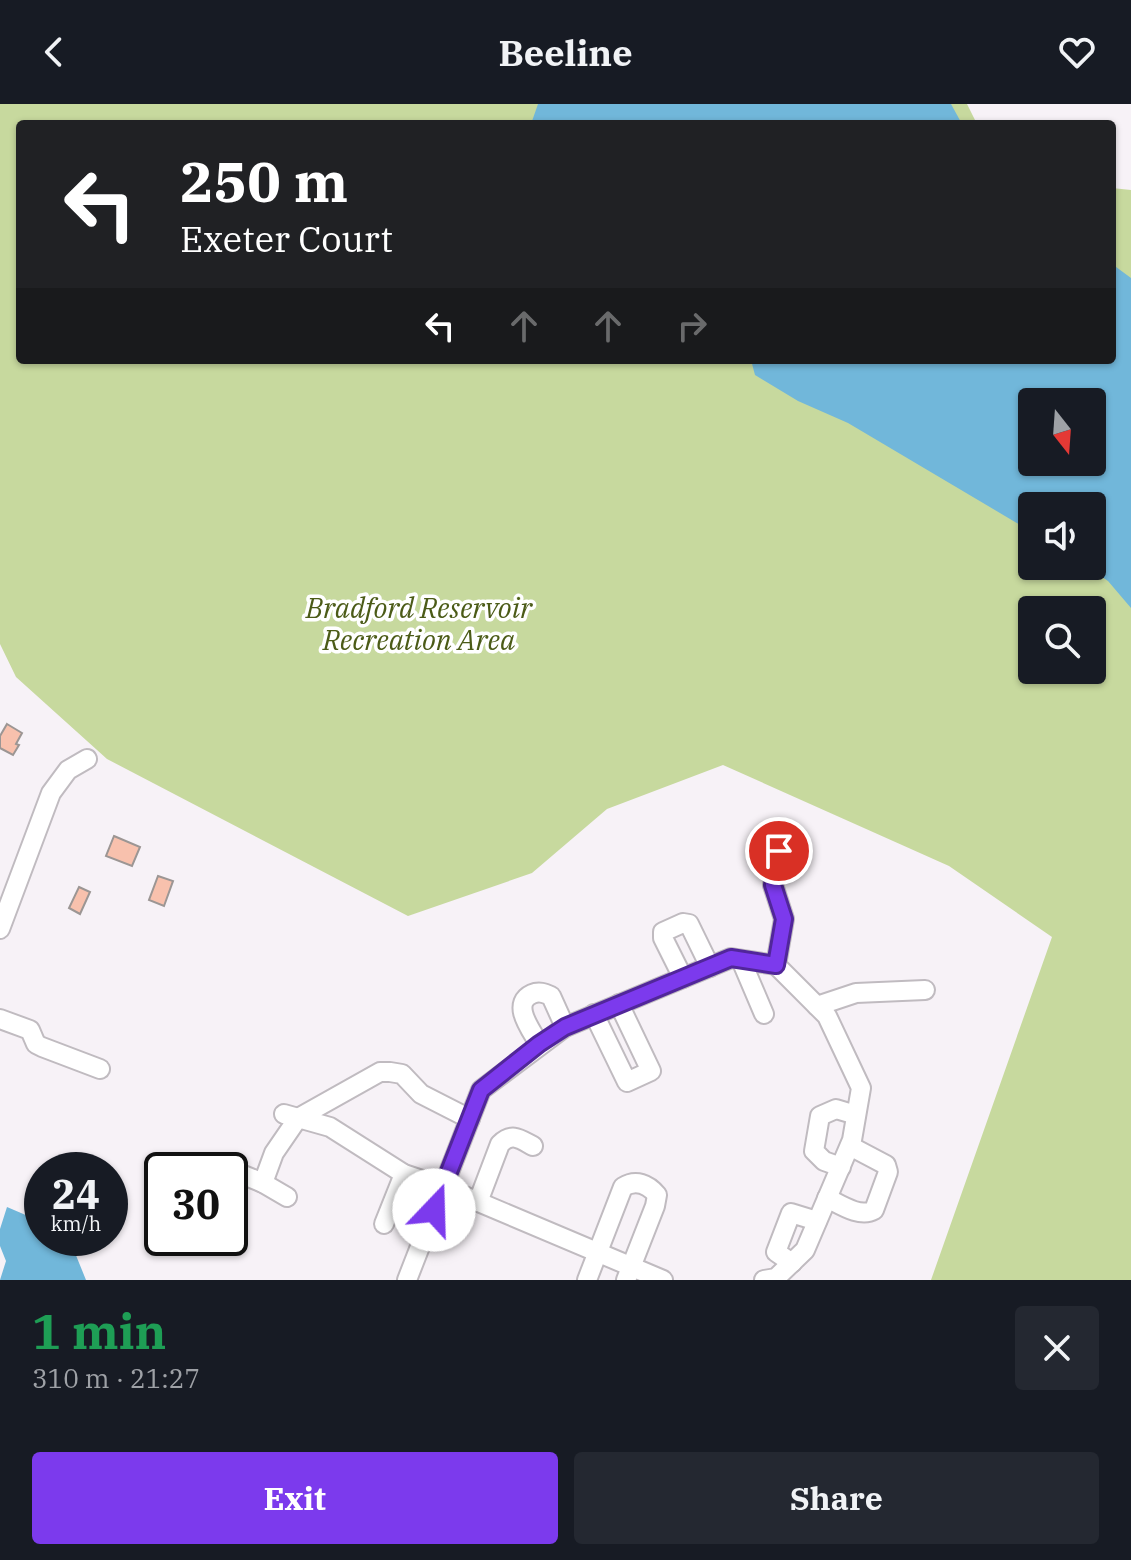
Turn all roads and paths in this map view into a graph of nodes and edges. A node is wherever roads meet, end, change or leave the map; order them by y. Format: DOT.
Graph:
graph roads {
  1 [pos="87,759"];
  2 [pos="779,851"];
  3 [pos="0,929"];
  4 [pos="741,960"];
  5 [pos="776,965"];
  6 [pos="710,967"];
  7 [pos="683,978"];
  8 [pos="925,990"];
  9 [pos="619,1004"];
  10 [pos="817,1006"];
  11 [pos="594,1014"];
  12 [pos="764,1014"];
  13 [pos="0,1019"];
  14 [pos="565,1027"];
  15 [pos="539,1044"];
  16 [pos="100,1069"];
  17 [pos="856,1115"];
  18 [pos="291,1116"];
  19 [pos="470,1119"];
  20 [pos="533,1146"];
  21 [pos="850,1146"];
  22 [pos="841,1167"];
  23 [pos="404,1174"];
  24 [pos="248,1177"];
  25 [pos="263,1183"];
  26 [pos="443,1187"];
  27 [pos="287,1197"];
  28 [pos="827,1198"];
  29 [pos="478,1202"];
  30 [pos="817,1221"];
  31 [pos="384,1224"];
  32 [pos="597,1252"];
  33 [pos="792,1263"];
  34 [pos="628,1273"];
  35 [pos="772,1279"];
  36 [pos="407,1280"];
  37 [pos="587,1280"];
  38 [pos="663,1280"];
  1 -- 3 [label="street"];
  2 -- 5 [label="street"];
  4 -- 5 [label="street"];
  4 -- 6 [label="street"];
  4 -- 12 [label="street"];
  5 -- 10 [label="street"];
  6 -- 7 [label="street"];
  6 -- 7 [label="street"];
  7 -- 9 [label="street"];
  8 -- 10 [label="street"];
  9 -- 11 [label="street"];
  9 -- 11 [label="street"];
  10 -- 17 [label="street"];
  11 -- 14 [label="street"];
  13 -- 16 [label="street"];
  14 -- 15 [label="street"];
  14 -- 15 [label="street"];
  15 -- 19 [label="street"];
  17 -- 21 [label="street"];
  17 -- 22 [label="street"];
  18 -- 19 [label="street"];
  18 -- 23 [label="street"];
  18 -- 25 [label="street"];
  19 -- 26 [label="street"];
  20 -- 29 [label="street"];
  21 -- 22 [label="street"];
  21 -- 28 [label="street"];
  22 -- 28 [label="street"];
  23 -- 26 [label="street"];
  23 -- 31 [label="street"];
  24 -- 25 [label="street"];
  25 -- 27 [label="street"];
  26 -- 29 [label="street"];
  26 -- 36 [label="street"];
  28 -- 30 [label="street"];
  29 -- 32 [label="street"];
  30 -- 33 [label="street"];
  30 -- 33 [label="street"];
  32 -- 34 [label="street"];
  32 -- 34 [label="street"];
  32 -- 37 [label="street"];
  33 -- 35 [label="street"];
  34 -- 38 [label="street"];
}
